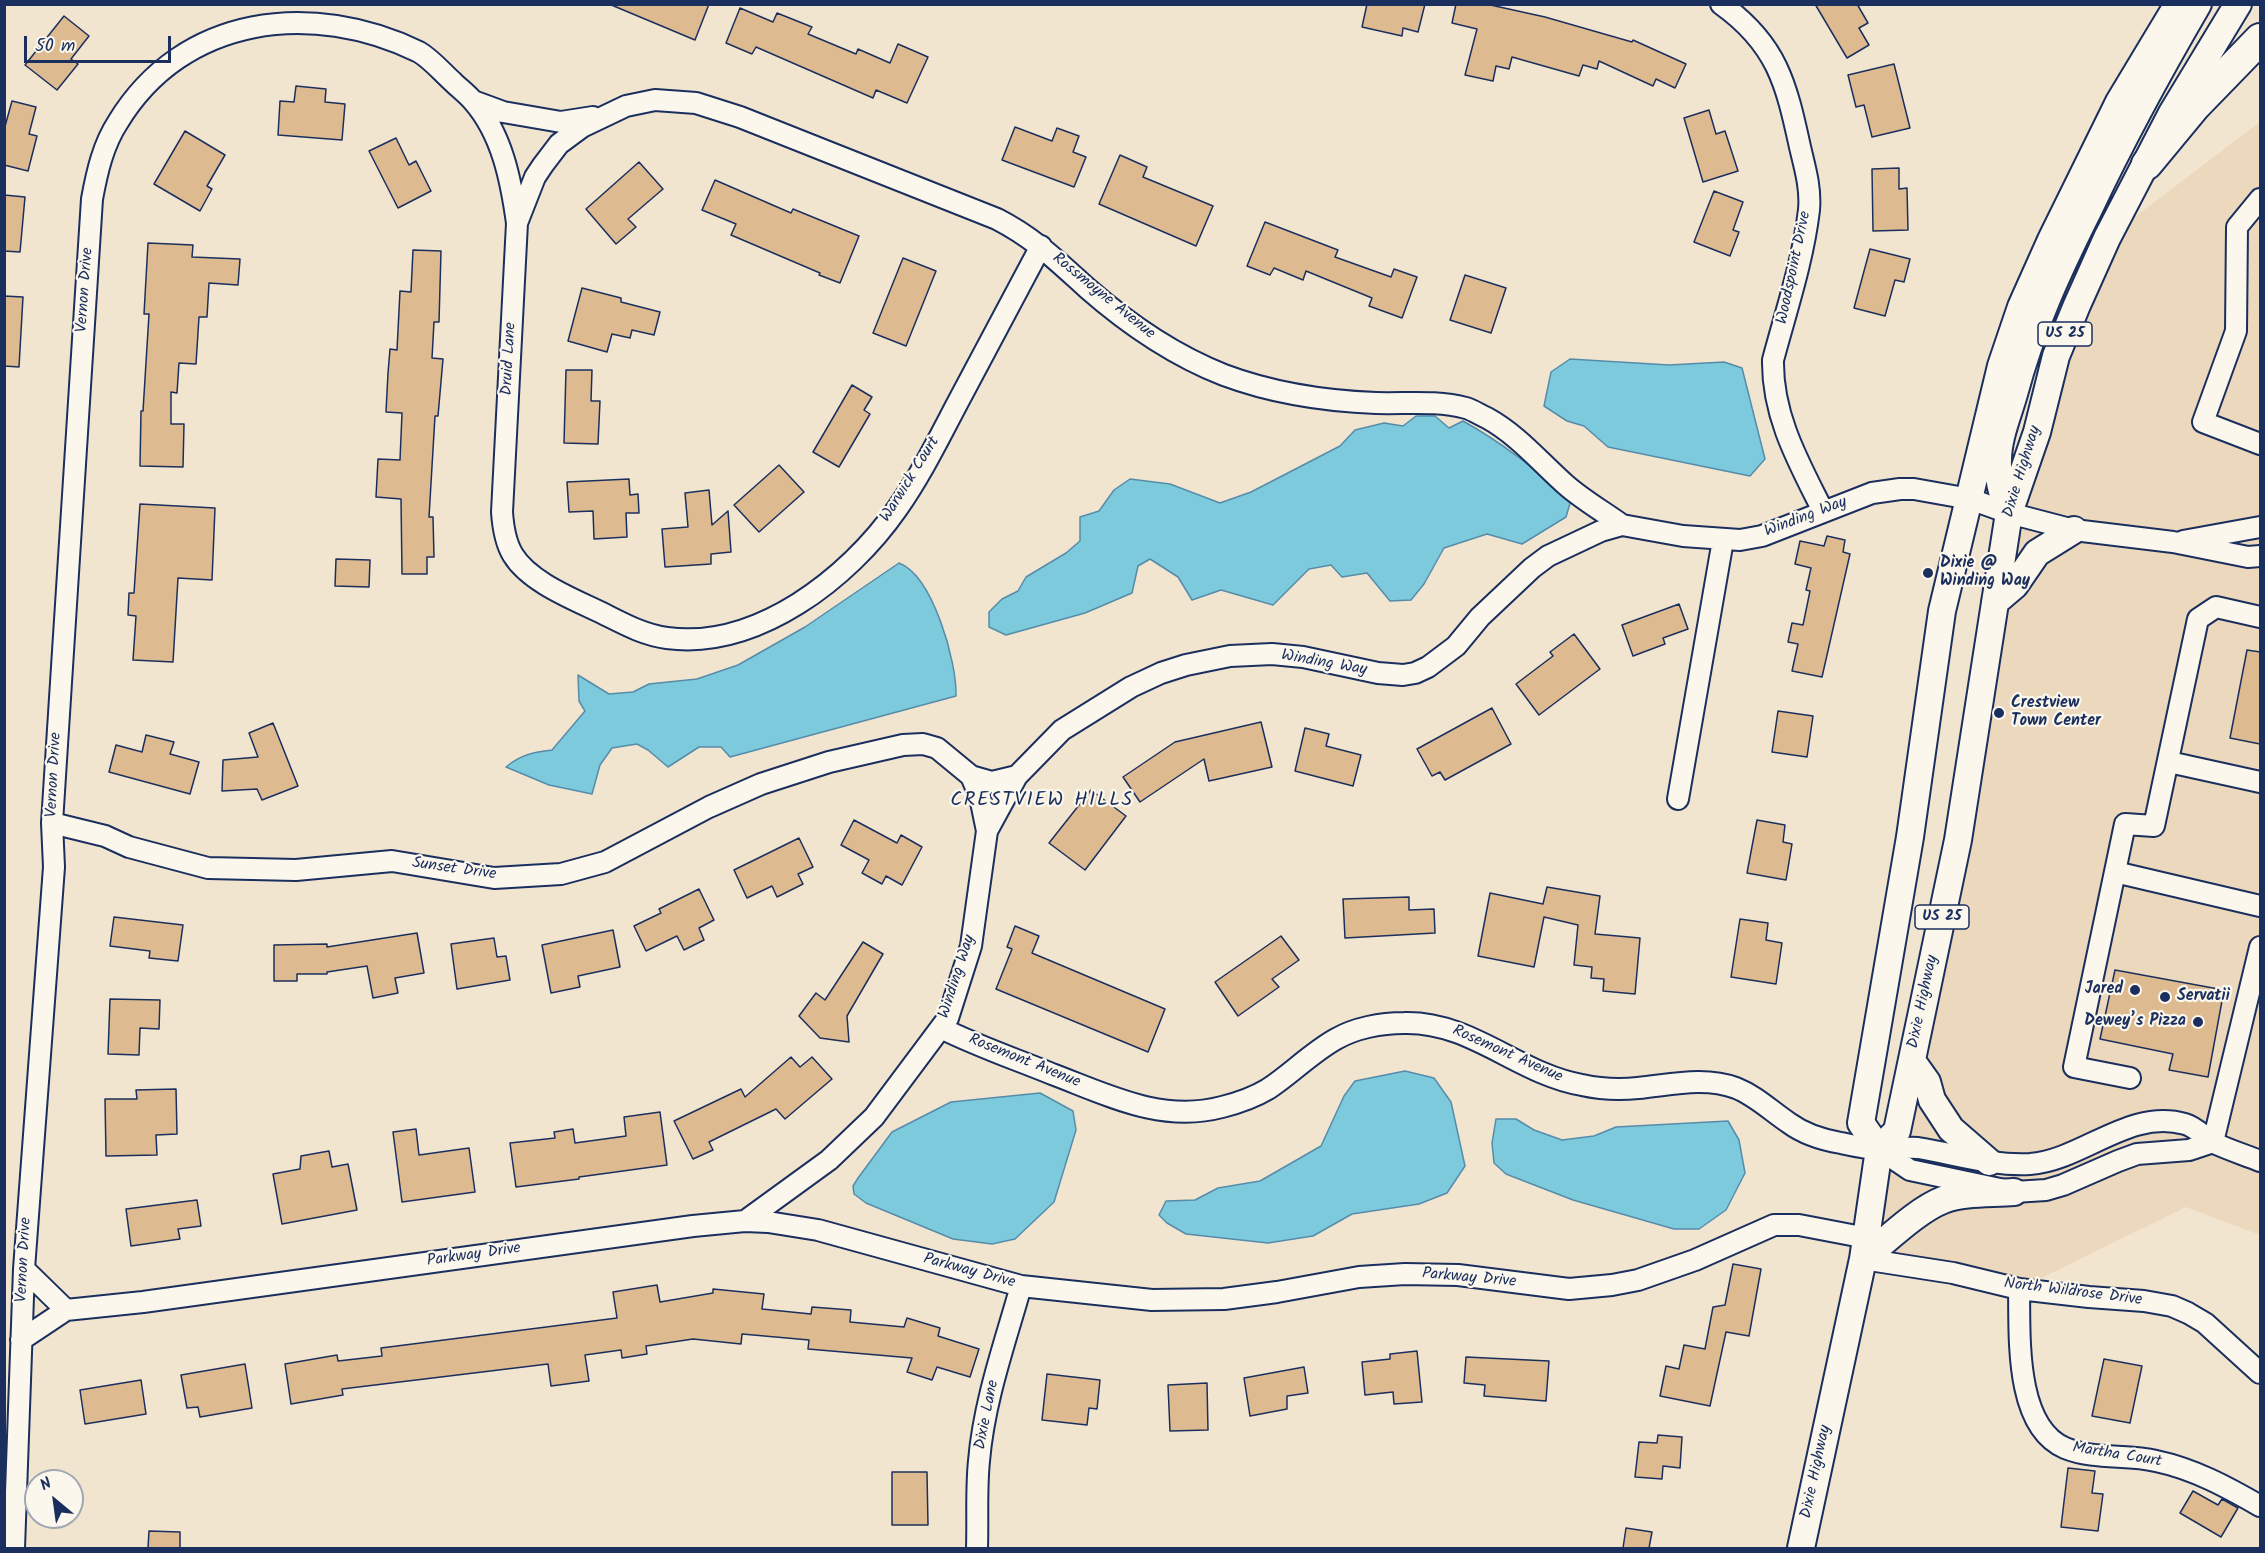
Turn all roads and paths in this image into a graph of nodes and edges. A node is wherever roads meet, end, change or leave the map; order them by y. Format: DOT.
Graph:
graph roads {
  1 [pos="1721,4"];
  2 [pos="2178,4"];
  3 [pos="2198,4"];
  4 [pos="2238,4"];
  5 [pos="2260,39"];
  6 [pos="200,42"];
  7 [pos="473,101"];
  8 [pos="602,116"];
  9 [pos="2146,164"];
  10 [pos="543,165"];
  11 [pos="2260,199"];
  12 [pos="517,224"];
  13 [pos="1041,246"];
  14 [pos="2260,444"];
  15 [pos="1970,499"];
  16 [pos="1822,511"];
  17 [pos="2009,513"];
  18 [pos="1622,525"];
  19 [pos="2260,527"];
  20 [pos="2074,530"];
  21 [pos="1723,540"];
  22 [pos="2173,542"];
  23 [pos="514,556"];
  24 [pos="2260,556"];
  25 [pos="1995,602"];
  26 [pos="2260,617"];
  27 [pos="2169,762"];
  28 [pos="971,776"];
  29 [pos="1017,776"];
  30 [pos="2260,782"];
  31 [pos="1678,799"];
  32 [pos="52,823"];
  33 [pos="987,831"];
  34 [pos="2115,872"];
  35 [pos="2260,906"];
  36 [pos="2260,947"];
  37 [pos="941,1028"];
  38 [pos="1912,1061"];
  39 [pos="2130,1077"];
  40 [pos="2213,1142"];
  41 [pos="1879,1149"];
  42 [pos="2260,1161"];
  43 [pos="1989,1162"];
  44 [pos="2014,1192"];
  45 [pos="745,1221"];
  46 [pos="1865,1249"];
  47 [pos="24,1269"];
  48 [pos="1021,1286"];
  49 [pos="2019,1288"];
  50 [pos="66,1310"];
  51 [pos="21,1340"];
  52 [pos="2260,1373"];
  53 [pos="2260,1506"];
  54 [pos="14,1548"];
  55 [pos="977,1548"];
  56 [pos="1801,1548"];
  1 -- 16 [label="street, Woodspoint Drive"];
  2 -- 15 [label="main road, US 25"];
  3 -- 17 [label="main road"];
  4 -- 9 [label="main road, Dixie Highway / US 25"];
  5 -- 9 [label="highway"];
  6 -- 7 [label="street, Rossmoyne Avenue"];
  6 -- 32 [label="street, Vernon Drive"];
  7 -- 8 [label="street, Rossmoyne Avenue"];
  7 -- 12 [label="street, Rossmoyne Avenue"];
  8 -- 10 [label="street, Rossmoyne Avenue"];
  8 -- 13 [label="street, Rossmoyne Avenue"];
  9 -- 17 [label="main road, Dixie Highway / US 25"];
  10 -- 12 [label="street, Druid Lane"];
  11 -- 14 [label="street"];
  12 -- 23 [label="street, Druid Lane"];
  13 -- 18 [label="street, Rossmoyne Avenue"];
  13 -- 23 [label="street, Warwick Court"];
  15 -- 16 [label="street, Winding Way"];
  15 -- 17 [label="street, Winding Way"];
  15 -- 41 [label="main road, US 25"];
  16 -- 21 [label="street, Winding Way"];
  17 -- 20 [label="street, Winding Way"];
  17 -- 25 [label="main road, Dixie Highway / US 25"];
  18 -- 21 [label="street, Winding Way"];
  18 -- 29 [label="street, Winding Way"];
  19 -- 22 [label="street"];
  20 -- 22 [label="street, Winding Way"];
  20 -- 25 [label="main road"];
  21 -- 31 [label="street"];
  22 -- 24 [label="street"];
  25 -- 38 [label="main road, Dixie Highway / US 25"];
  26 -- 27 [label="street"];
  27 -- 30 [label="street"];
  27 -- 34 [label="street"];
  28 -- 29 [label="street"];
  28 -- 32 [label="street, Sunset Drive"];
  28 -- 33 [label="street, Sunset Drive"];
  29 -- 33 [label="street, Winding Way"];
  32 -- 47 [label="street, Vernon Drive"];
  33 -- 37 [label="street, Winding Way"];
  34 -- 35 [label="street"];
  34 -- 39 [label="street"];
  36 -- 40 [label="street"];
  37 -- 41 [label="street, Rosemont Avenue"];
  37 -- 45 [label="street, Winding Way"];
  38 -- 41 [label="main road, Dixie Highway / US 25"];
  38 -- 43 [label="main road"];
  40 -- 42 [label="street, Rosemont Avenue"];
  40 -- 43 [label="street, Rosemont Avenue"];
  40 -- 44 [label="street"];
  41 -- 43 [label="street, Rosemont Avenue"];
  41 -- 44 [label="street"];
  41 -- 46 [label="main road, Dixie Highway / US 25"];
  44 -- 46 [label="main road"];
  45 -- 48 [label="street, Parkway Drive"];
  45 -- 50 [label="street, Parkway Drive"];
  46 -- 48 [label="street, Parkway Drive"];
  46 -- 49 [label="street, North Wildrose Drive"];
  46 -- 56 [label="main road, Dixie Highway / US 25"];
  47 -- 50 [label="street"];
  47 -- 51 [label="street, Vernon Drive"];
  48 -- 55 [label="street, Dixie Lane"];
  49 -- 52 [label="street, North Wildrose Drive"];
  49 -- 53 [label="street, Martha Court"];
  50 -- 51 [label="street, Parkway Drive"];
  51 -- 54 [label="street, Vernon Drive"];
}
